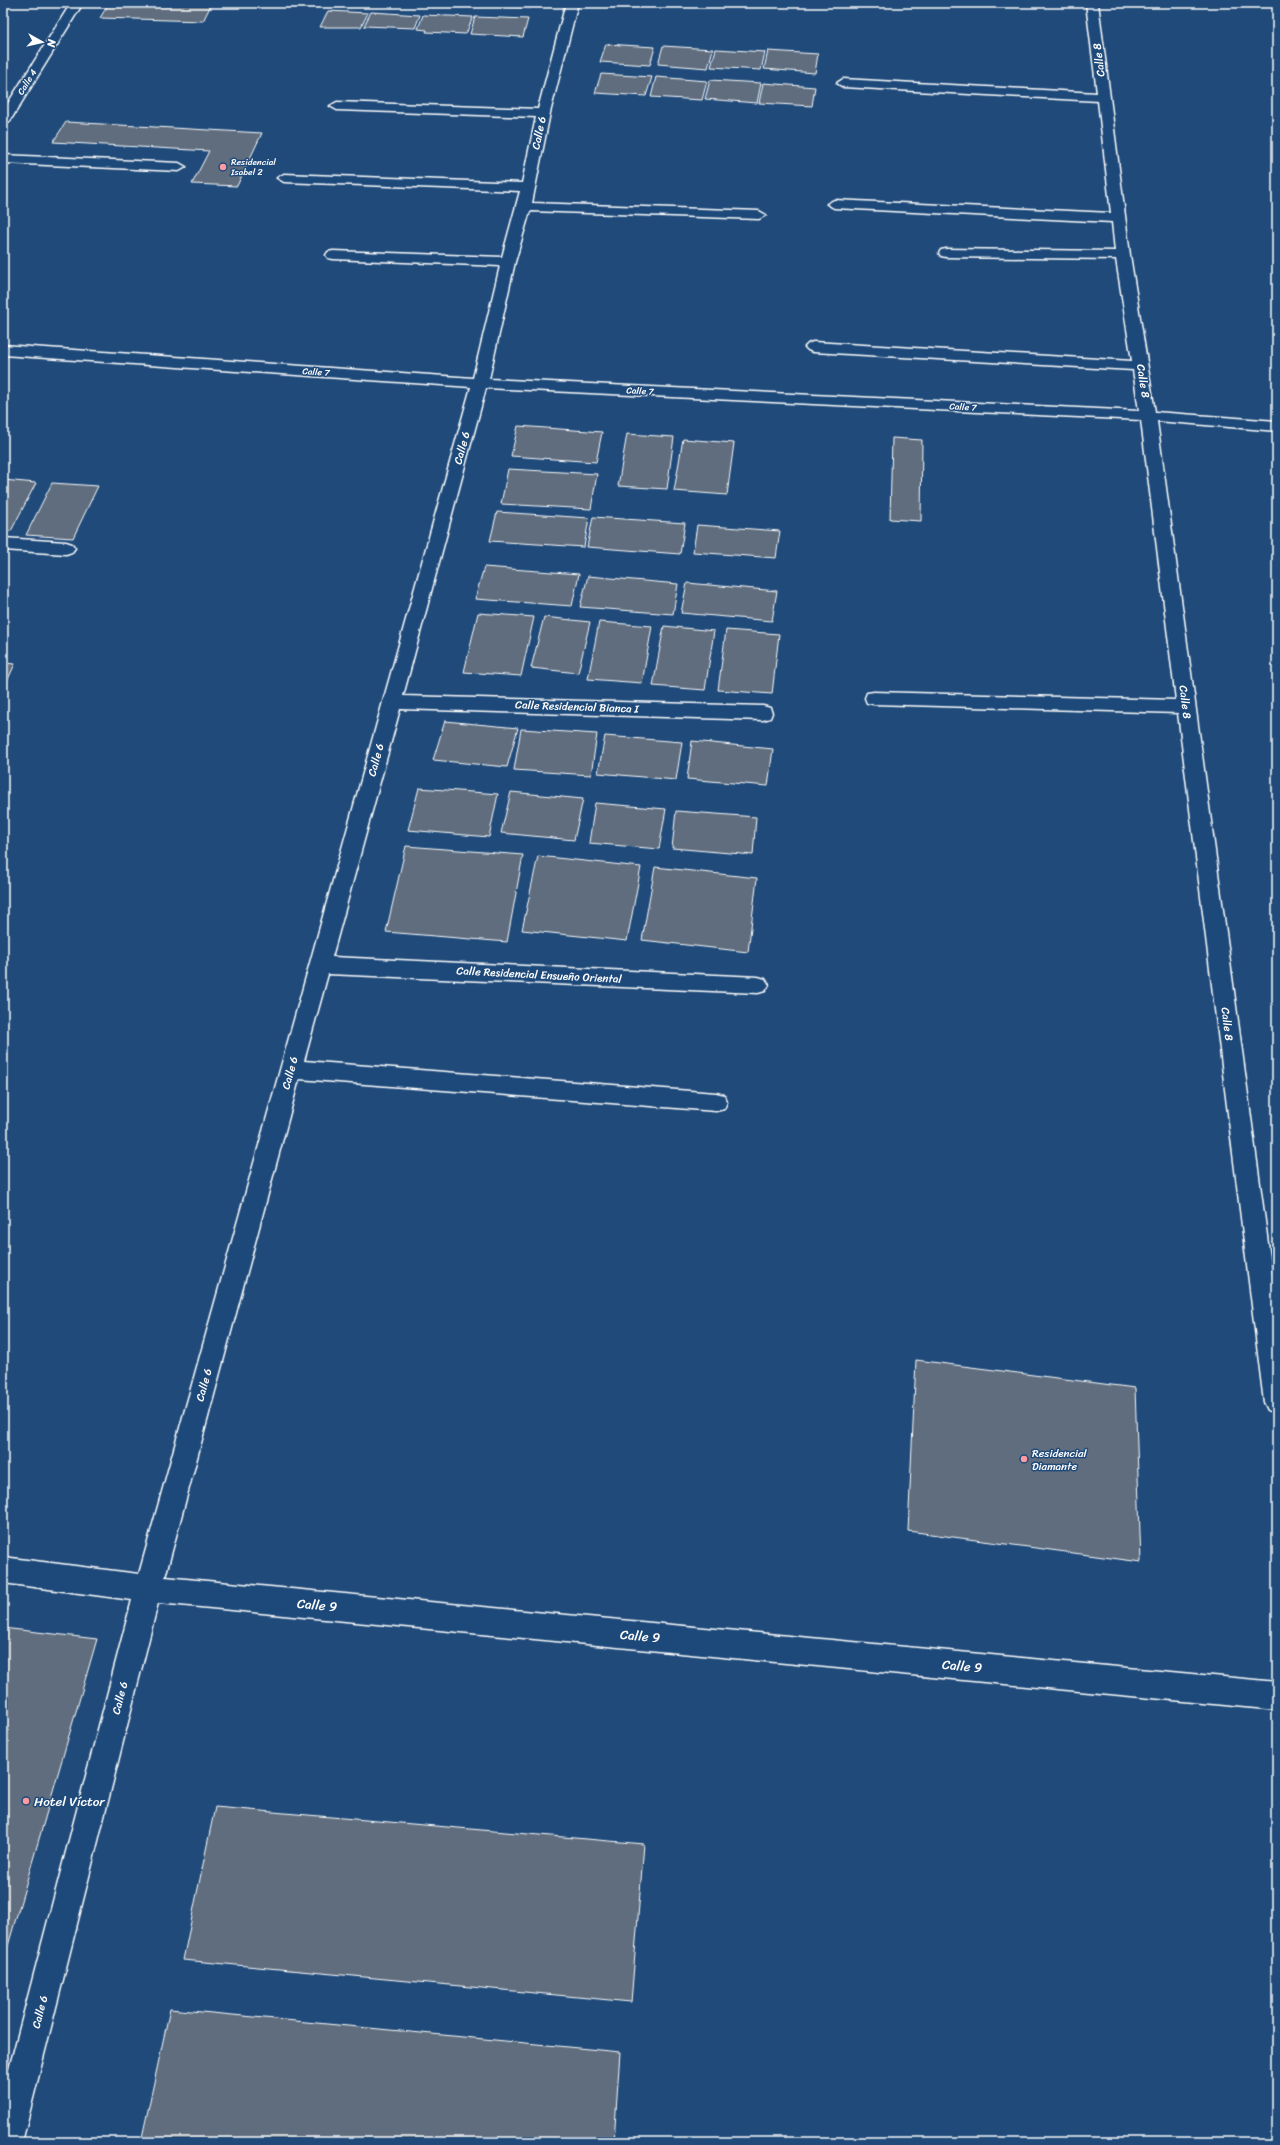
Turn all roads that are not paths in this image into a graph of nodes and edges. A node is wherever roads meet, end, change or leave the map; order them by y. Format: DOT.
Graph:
graph roads {
  1 [pos="77,3"];
  2 [pos="572,3"];
  3 [pos="1092,3"];
  4 [pos="843,83"];
  5 [pos="1103,97"];
  6 [pos="337,106"];
  7 [pos="543,113"];
  8 [pos="3,121"];
  9 [pos="3,159"];
  10 [pos="179,167"];
  11 [pos="284,178"];
  12 [pos="525,197"];
  13 [pos="834,204"];
  14 [pos="759,215"];
  15 [pos="1118,218"];
  16 [pos="946,253"];
  17 [pos="333,255"];
  18 [pos="1122,255"];
  19 [pos="508,262"];
  20 [pos="813,347"];
  21 [pos="3,350"];
  22 [pos="1140,366"];
  23 [pos="480,383"];
  24 [pos="1148,416"];
  25 [pos="1277,426"];
  26 [pos="3,544"];
  27 [pos="66,548"];
  28 [pos="874,698"];
  29 [pos="392,702"];
  30 [pos="1186,707"];
  31 [pos="763,713"];
  32 [pos="319,965"];
  33 [pos="758,985"];
  34 [pos="291,1069"];
  35 [pos="716,1102"];
  36 [pos="1277,1402"];
  37 [pos="3,1570"];
  38 [pos="148,1589"];
  39 [pos="1277,1696"];
  40 [pos="6,2142"];
  1 -- 8 [label="street, Calle 4"];
  2 -- 7 [label="street, Calle 6"];
  3 -- 5 [label="street, Calle 8"];
  4 -- 5 [label="street"];
  5 -- 15 [label="street, Calle 8"];
  6 -- 7 [label="street"];
  7 -- 12 [label="street, Calle 6"];
  9 -- 10 [label="street"];
  11 -- 12 [label="street"];
  12 -- 14 [label="street"];
  12 -- 19 [label="street, Calle 6"];
  13 -- 15 [label="street"];
  15 -- 18 [label="street, Calle 8"];
  16 -- 18 [label="street"];
  17 -- 19 [label="street"];
  18 -- 22 [label="street, Calle 8"];
  19 -- 23 [label="street, Calle 6"];
  20 -- 22 [label="street"];
  21 -- 23 [label="street, Calle 7"];
  22 -- 24 [label="street, Calle 8"];
  23 -- 24 [label="street, Calle 7"];
  23 -- 29 [label="street, Calle 6"];
  24 -- 25 [label="street, Calle 7"];
  24 -- 30 [label="street, Calle 8"];
  26 -- 27 [label="street"];
  28 -- 30 [label="street"];
  29 -- 31 [label="street, Calle Residencial Bianca I"];
  29 -- 32 [label="street, Calle 6"];
  30 -- 36 [label="street, Calle 8"];
  32 -- 33 [label="street, Calle Residencial Ensueño Oriental"];
  32 -- 34 [label="street, Calle 6"];
  34 -- 35 [label="street"];
  34 -- 38 [label="street, Calle 6"];
  37 -- 38 [label="street, Calle 9"];
  38 -- 39 [label="street, Calle 9"];
  38 -- 40 [label="street, Calle 6"];
}
